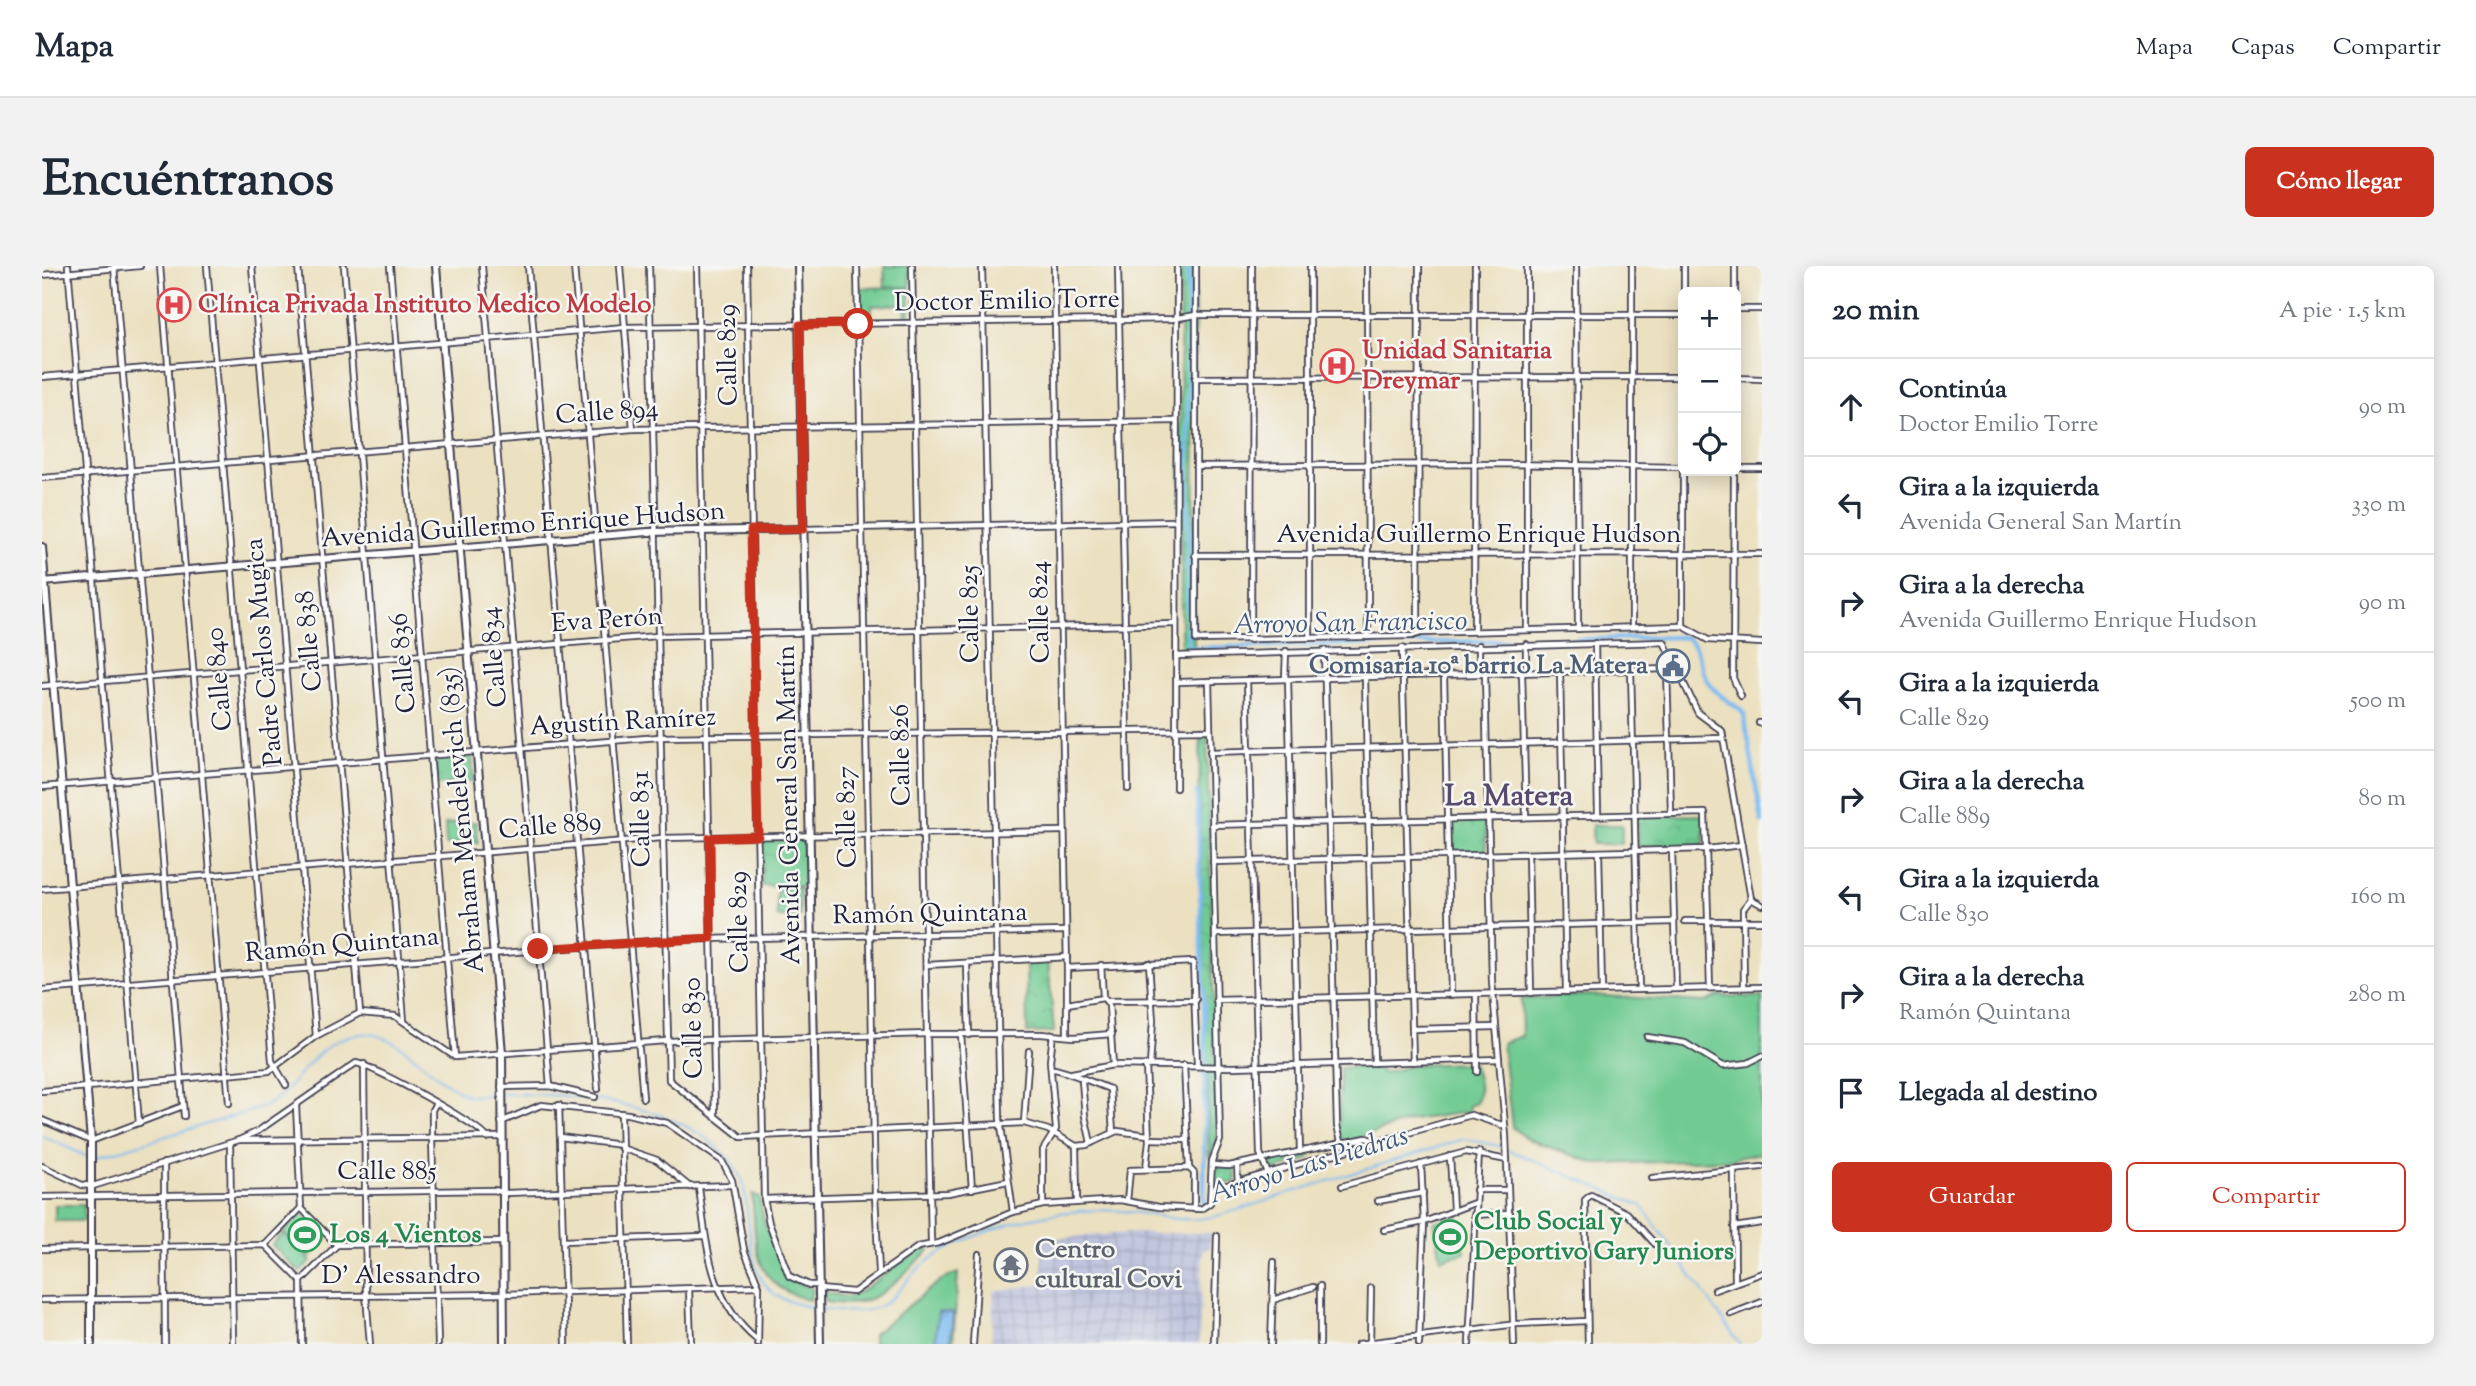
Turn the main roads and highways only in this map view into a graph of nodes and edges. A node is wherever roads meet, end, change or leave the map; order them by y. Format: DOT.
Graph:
graph roads {
  1 [pos="436,266"];
  2 [pos="798,266"];
  3 [pos="803,529"];
  4 [pos="42,547"];
  5 [pos="459,548"];
  6 [pos="43,582"];
  7 [pos="91,1344"];
  8 [pos="504,1344"];
  9 [pos="820,1344"];
  1 -- 5 [label="main road, Abraham Mendelevich (835)"];
  2 -- 3 [label="main road, Avenida General San Martín"];
  3 -- 5 [label="main road, Avenida Guillermo Enrique Hudson"];
  3 -- 9 [label="main road, Avenida General San Martín"];
  4 -- 6 [label="main road"];
  5 -- 6 [label="main road, Avenida Guillermo Enrique Hudson"];
  5 -- 8 [label="main road, Abraham Mendelevich (835)"];
  6 -- 7 [label="main road"];
}
